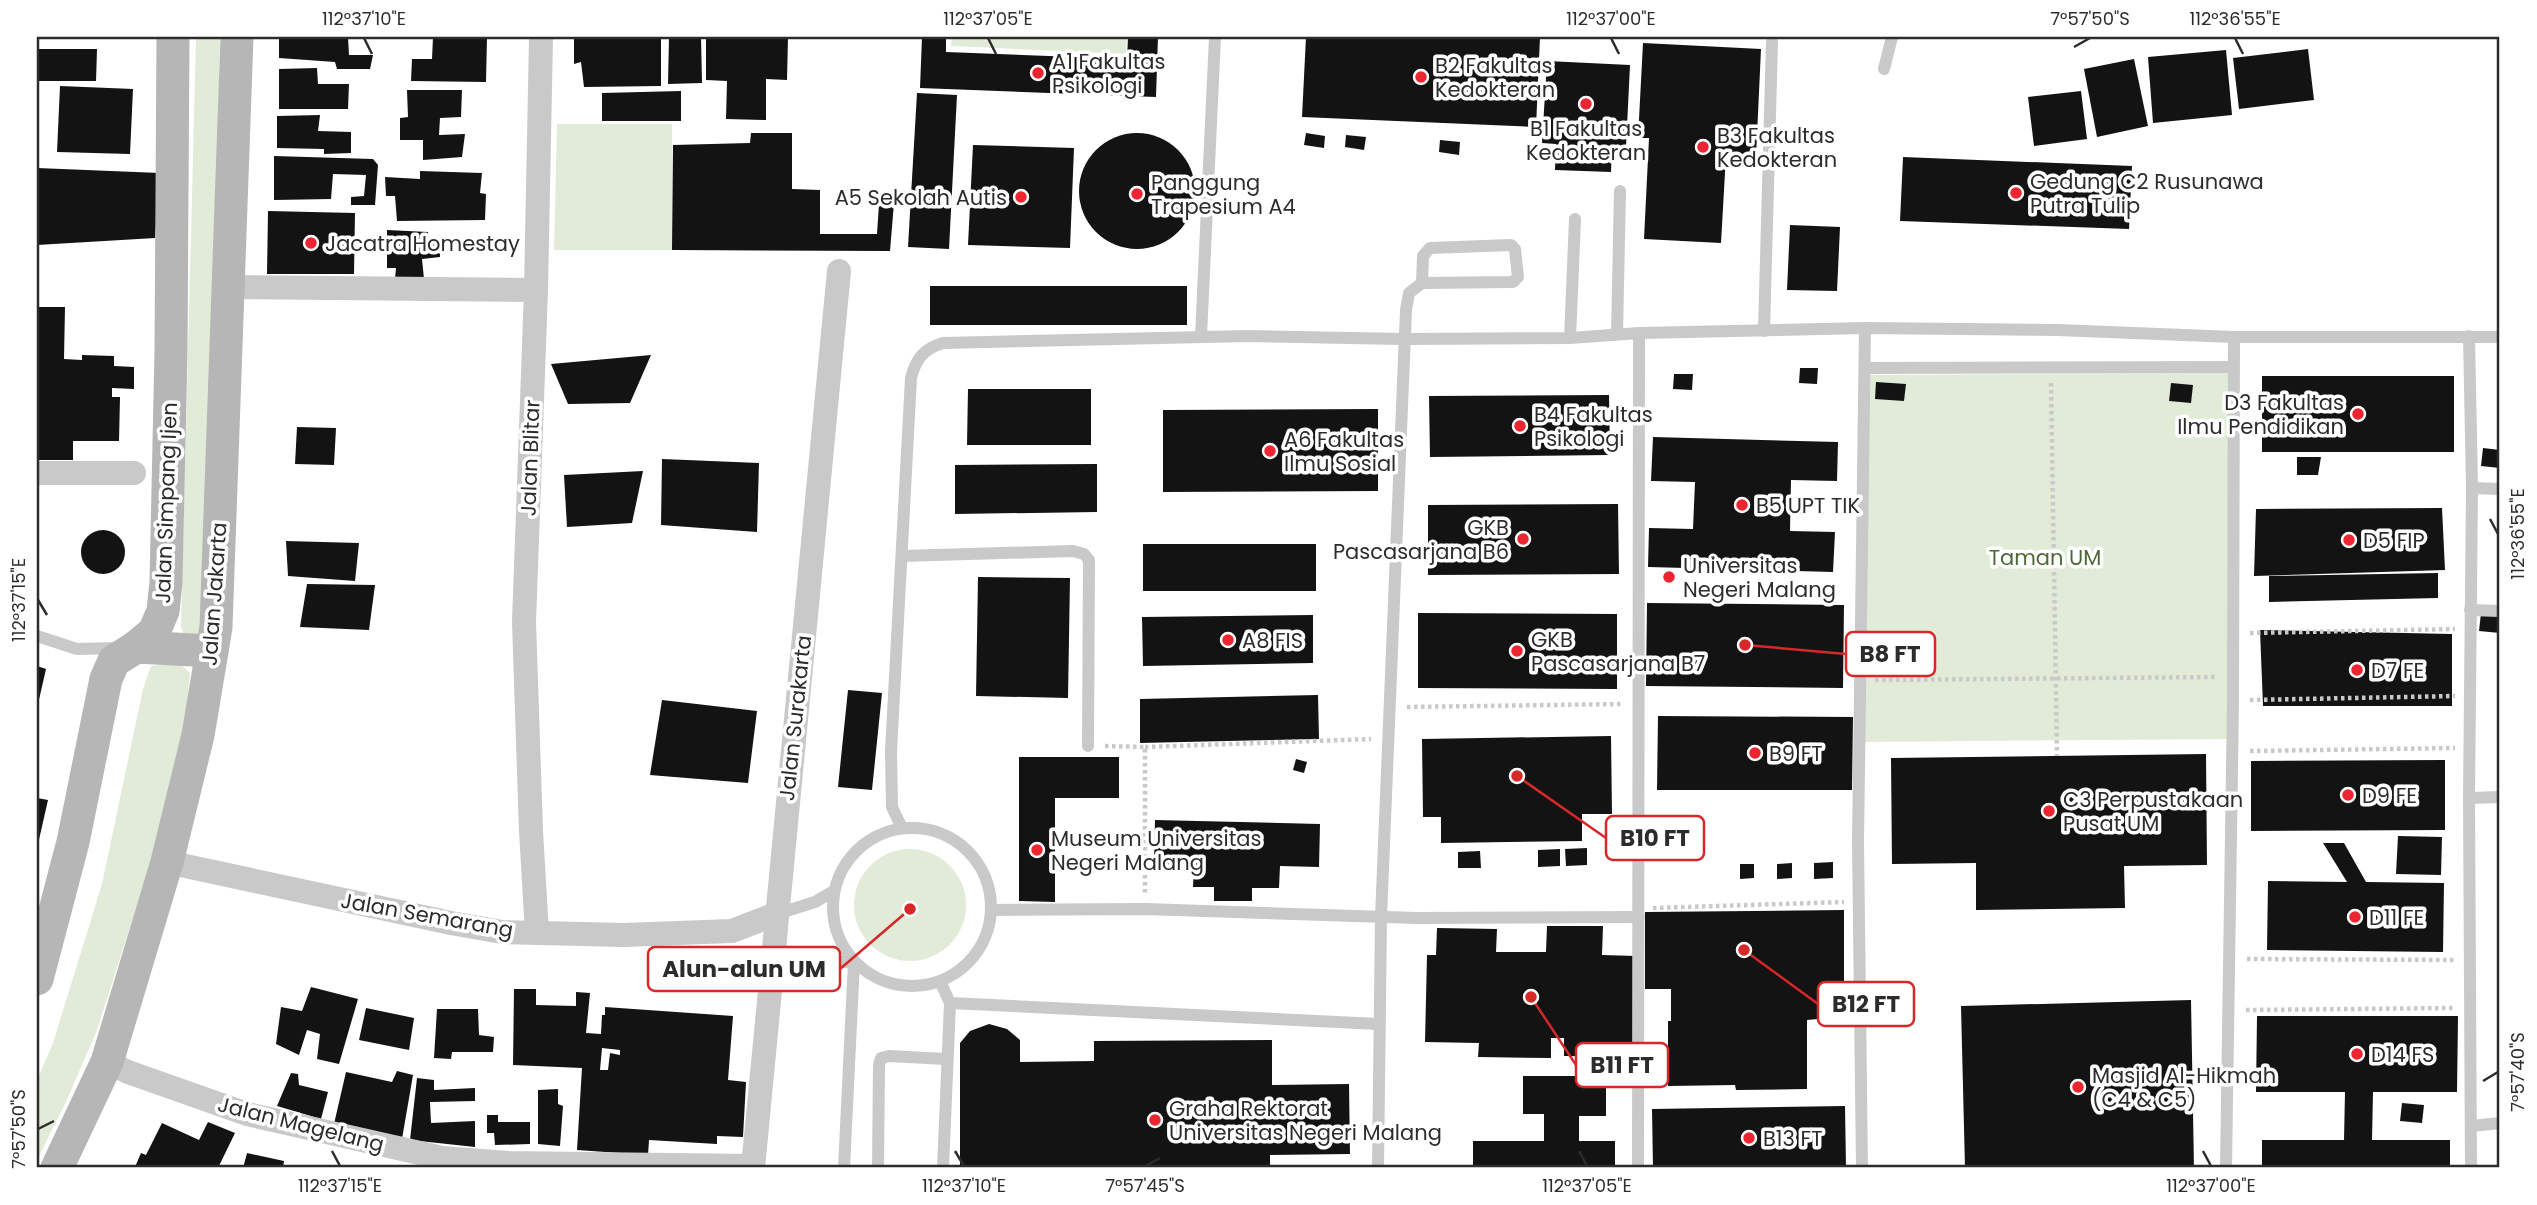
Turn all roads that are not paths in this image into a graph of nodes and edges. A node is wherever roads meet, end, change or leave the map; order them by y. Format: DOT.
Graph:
graph roads {
  1 [pos="173,37"];
  2 [pos="236,37"];
  3 [pos="541,37"];
  4 [pos="1215,37"];
  5 [pos="1892,37"];
  6 [pos="1772,42"];
  7 [pos="1884,69"];
  8 [pos="1620,191"];
  9 [pos="1575,219"];
  10 [pos="839,271"];
  11 [pos="1422,283"];
  12 [pos="229,287"];
  13 [pos="536,290"];
  14 [pos="1865,328"];
  15 [pos="1763,331"];
  16 [pos="1639,333"];
  17 [pos="1617,334"];
  18 [pos="1200,336"];
  19 [pos="2469,336"];
  20 [pos="2234,337"];
  21 [pos="2500,337"];
  22 [pos="1570,338"];
  23 [pos="1404,339"];
  24 [pos="2233,367"];
  25 [pos="1866,368"];
  26 [pos="37,473"];
  27 [pos="134,473"];
  28 [pos="2472,488"];
  29 [pos="2500,489"];
  30 [pos="902,556"];
  31 [pos="2470,610"];
  32 [pos="2500,611"];
  33 [pos="37,636"];
  34 [pos="136,647"];
  35 [pos="212,651"];
  36 [pos="1088,746"];
  37 [pos="2500,797"];
  38 [pos="2469,798"];
  39 [pos="902,828"];
  40 [pos="167,862"];
  41 [pos="834,891"];
  42 [pos="992,910"];
  43 [pos="1638,913"];
  44 [pos="776,914"];
  45 [pos="1381,917"];
  46 [pos="732,931"];
  47 [pos="537,933"];
  48 [pos="773,947"];
  49 [pos="854,962"];
  50 [pos="37,979"];
  51 [pos="940,981"];
  52 [pos="950,1003"];
  53 [pos="1378,1024"];
  54 [pos="946,1059"];
  55 [pos="107,1062"];
  56 [pos="2500,1123"];
  57 [pos="2471,1126"];
  58 [pos="753,1167"];
  59 [pos="57,1168"];
  60 [pos="844,1168"];
  61 [pos="878,1168"];
  62 [pos="943,1168"];
  63 [pos="1378,1168"];
  64 [pos="1638,1168"];
  65 [pos="1862,1168"];
  66 [pos="2226,1168"];
  67 [pos="2471,1168"];
  1 -- 34 [label="main road, Jalan Simpang Ijen"];
  2 -- 12 [label="main road, Jalan Jakarta"];
  3 -- 13 [label="street, Jalan Blitar"];
  4 -- 18 [label="lane"];
  5 -- 7 [label="lane"];
  6 -- 15 [label="lane"];
  8 -- 17 [label="lane"];
  9 -- 22 [label="lane"];
  10 -- 44 [label="street, Jalan Surakarta"];
  11 -- 11 [label="lane"];
  11 -- 23 [label="lane"];
  12 -- 13 [label="street"];
  12 -- 35 [label="main road, Jalan Jakarta"];
  13 -- 47 [label="street, Jalan Blitar"];
  14 -- 15 [label="lane"];
  14 -- 20 [label="lane"];
  14 -- 25 [label="lane"];
  15 -- 16 [label="lane"];
  16 -- 17 [label="lane"];
  16 -- 43 [label="lane"];
  17 -- 22 [label="lane"];
  18 -- 23 [label="lane"];
  18 -- 30 [label="lane"];
  19 -- 20 [label="lane"];
  19 -- 21 [label="lane"];
  19 -- 28 [label="lane"];
  20 -- 24 [label="lane"];
  22 -- 23 [label="lane"];
  23 -- 45 [label="lane"];
  24 -- 25 [label="lane"];
  24 -- 66 [label="lane"];
  25 -- 65 [label="lane"];
  26 -- 27 [label="street"];
  28 -- 29 [label="lane"];
  28 -- 31 [label="lane"];
  30 -- 36 [label="lane"];
  30 -- 39 [label="lane"];
  31 -- 32 [label="lane"];
  31 -- 38 [label="lane"];
  33 -- 34 [label="lane"];
  34 -- 35 [label="main road"];
  34 -- 50 [label="main road, Jalan Simpang Ijen"];
  35 -- 40 [label="main road, Jalan Jakarta"];
  37 -- 38 [label="lane"];
  38 -- 57 [label="lane"];
  39 -- 41 [label="lane"];
  39 -- 42 [label="lane"];
  40 -- 47 [label="street, Jalan Semarang"];
  40 -- 55 [label="main road, Jalan Jakarta"];
  41 -- 44 [label="lane, Jalan Semarang"];
  41 -- 49 [label="lane"];
  42 -- 45 [label="lane"];
  42 -- 51 [label="lane"];
  43 -- 45 [label="lane"];
  43 -- 64 [label="lane"];
  44 -- 46 [label="street, Jalan Semarang"];
  44 -- 48 [label="street, Jalan Surakarta"];
  45 -- 53 [label="lane"];
  46 -- 47 [label="street, Jalan Semarang"];
  46 -- 48 [label="street, Jalan Semarang"];
  48 -- 49 [label="lane, Jalan Semarang"];
  48 -- 58 [label="street, Jalan Surakarta"];
  49 -- 51 [label="lane"];
  49 -- 60 [label="lane"];
  51 -- 52 [label="lane"];
  52 -- 53 [label="lane"];
  52 -- 54 [label="lane"];
  53 -- 63 [label="lane"];
  54 -- 61 [label="lane"];
  54 -- 62 [label="lane"];
  55 -- 58 [label="street, Jalan Magelang"];
  55 -- 59 [label="main road, Jalan Jakarta"];
  56 -- 57 [label="lane"];
  57 -- 67 [label="lane"];
}
